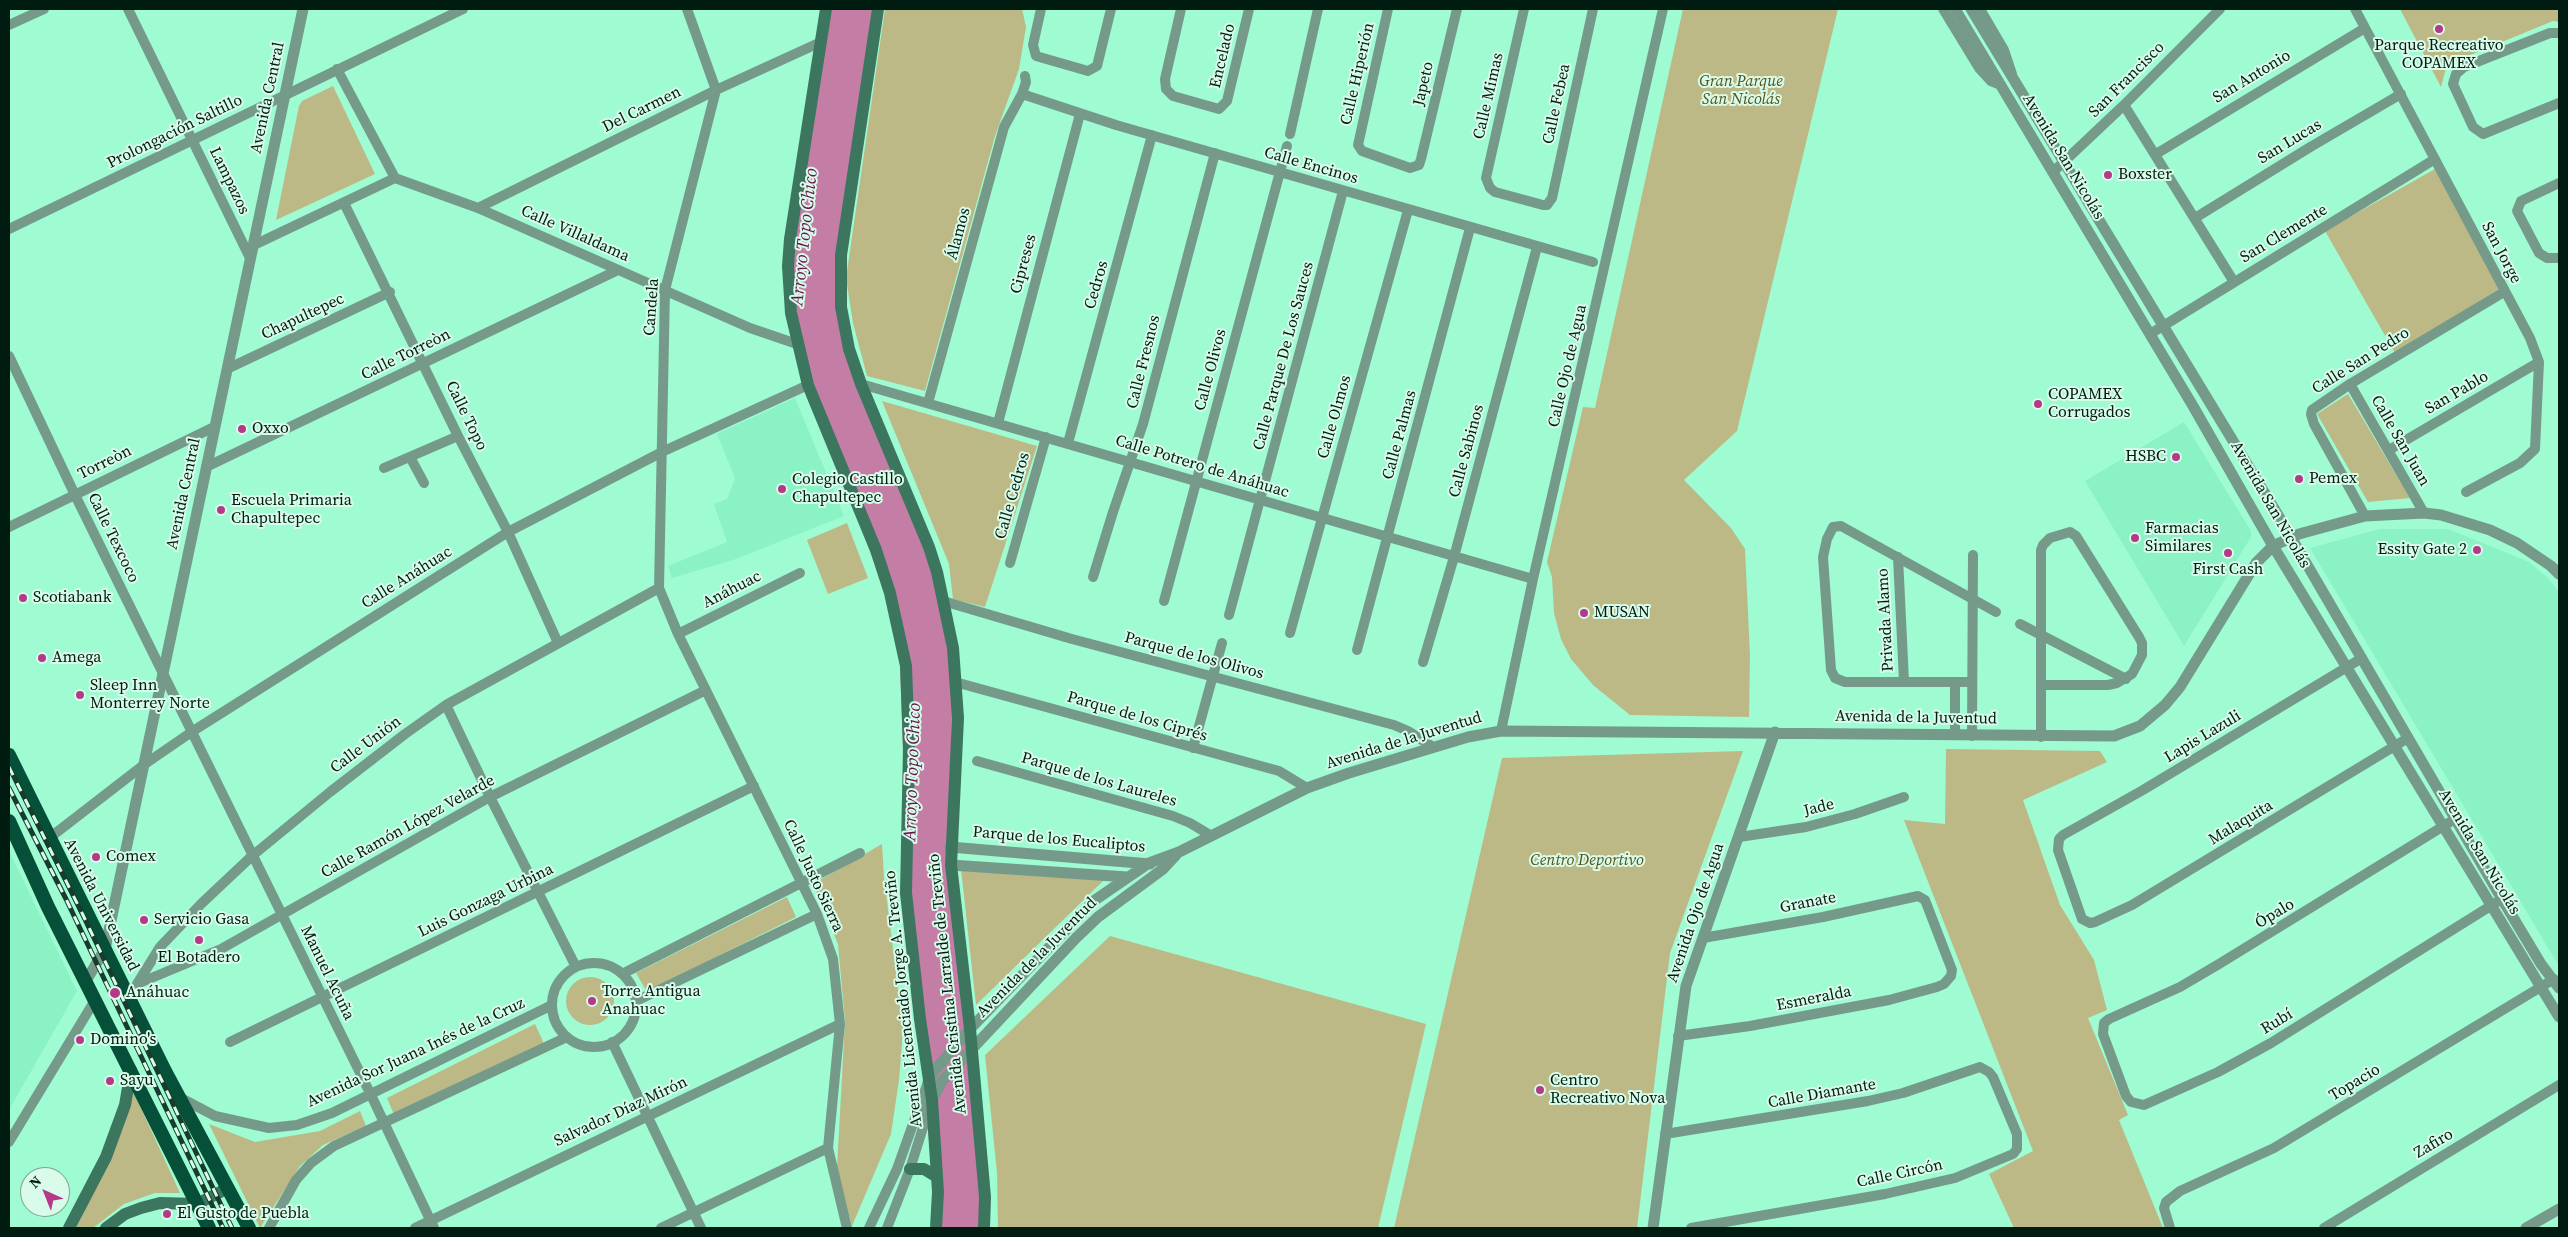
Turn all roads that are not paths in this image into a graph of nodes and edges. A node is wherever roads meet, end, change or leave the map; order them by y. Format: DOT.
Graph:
graph roads {
  1 [pos="44,9"];
  2 [pos="128,9"];
  3 [pos="303,9"];
  4 [pos="463,9"];
  5 [pos="687,9"];
  6 [pos="826,9"];
  7 [pos="878,9"];
  8 [pos="1034,9"];
  9 [pos="1042,9"];
  10 [pos="1111,9"];
  11 [pos="1181,9"];
  12 [pos="1249,9"];
  13 [pos="1318,9"];
  14 [pos="1388,9"];
  15 [pos="1457,9"];
  16 [pos="1524,9"];
  17 [pos="1593,9"];
  18 [pos="1663,9"];
  19 [pos="1943,9"];
  20 [pos="1955,9"];
  21 [pos="1970,9"];
  22 [pos="1980,9"];
  23 [pos="2220,9"];
  24 [pos="2355,9"];
  25 [pos="1038,21"];
  26 [pos="9,25"];
  27 [pos="2365,28"];
  28 [pos="2559,33"];
  29 [pos="821,42"];
  30 [pos="337,69"];
  31 [pos="1024,76"];
  32 [pos="2012,77"];
  33 [pos="2001,85"];
  34 [pos="716,90"];
  35 [pos="1022,94"];
  36 [pos="2401,94"];
  37 [pos="284,95"];
  38 [pos="2559,103"];
  39 [pos="2124,105"];
  40 [pos="1080,114"];
  41 [pos="1290,134"];
  42 [pos="1152,135"];
  43 [pos="193,141"];
  44 [pos="1286,146"];
  45 [pos="1215,153"];
  46 [pos="2156,154"];
  47 [pos="2435,160"];
  48 [pos="2065,162"];
  49 [pos="1419,165"];
  50 [pos="1279,172"];
  51 [pos="2053,172"];
  52 [pos="395,178"];
  53 [pos="2559,183"];
  54 [pos="1342,191"];
  55 [pos="344,203"];
  56 [pos="1547,204"];
  57 [pos="478,208"];
  58 [pos="1408,210"];
  59 [pos="2195,218"];
  60 [pos="1470,228"];
  61 [pos="9,229"];
  62 [pos="254,245"];
  63 [pos="1537,247"];
  64 [pos="250,258"];
  65 [pos="2559,258"];
  66 [pos="1593,262"];
  67 [pos="618,270"];
  68 [pos="2234,282"];
  69 [pos="665,290"];
  70 [pos="390,292"];
  71 [pos="2504,292"];
  72 [pos="2164,325"];
  73 [pos="2150,334"];
  74 [pos="797,344"];
  75 [pos="9,356"];
  76 [pos="2540,362"];
  77 [pos="424,363"];
  78 [pos="229,368"];
  79 [pos="862,384"];
  80 [pos="2350,384"];
  81 [pos="808,385"];
  82 [pos="928,403"];
  83 [pos="998,423"];
  84 [pos="214,426"];
  85 [pos="458,436"];
  86 [pos="1046,437"];
  87 [pos="1068,443"];
  88 [pos="2389,450"];
  89 [pos="664,451"];
  90 [pos="410,457"];
  91 [pos="1131,462"];
  92 [pos="206,467"];
  93 [pos="384,468"];
  94 [pos="1196,481"];
  95 [pos="424,483"];
  96 [pos="2466,492"];
  97 [pos="75,495"];
  98 [pos="1262,501"];
  99 [pos="2424,513"];
  100 [pos="2365,516"];
  101 [pos="1322,519"];
  102 [pos="9,527"];
  103 [pos="508,532"];
  104 [pos="2291,537"];
  105 [pos="1388,538"];
  106 [pos="2273,546"];
  107 [pos="1973,555"];
  108 [pos="1454,557"];
  109 [pos="1898,557"];
  110 [pos="1010,563"];
  111 [pos="800,573"];
  112 [pos="2559,574"];
  113 [pos="1094,577"];
  114 [pos="1533,579"];
  115 [pos="659,588"];
  116 [pos="1972,597"];
  117 [pos="943,601"];
  118 [pos="1164,601"];
  119 [pos="1996,612"];
  120 [pos="1229,615"];
  121 [pos="2020,624"];
  122 [pos="1290,632"];
  123 [pos="678,634"];
  124 [pos="2042,637"];
  125 [pos="558,643"];
  126 [pos="1222,643"];
  127 [pos="1357,650"];
  128 [pos="2362,658"];
  129 [pos="1423,662"];
  130 [pos="2348,667"];
  131 [pos="163,674"];
  132 [pos="1213,676"];
  133 [pos="2126,679"];
  134 [pos="1904,681"];
  135 [pos="955,682"];
  136 [pos="1955,682"];
  137 [pos="1972,682"];
  138 [pos="2043,685"];
  139 [pos="706,690"];
  140 [pos="446,705"];
  141 [pos="193,731"];
  142 [pos="1501,731"];
  143 [pos="1775,732"];
  144 [pos="1955,735"];
  145 [pos="1972,736"];
  146 [pos="2041,737"];
  147 [pos="2408,738"];
  148 [pos="2396,745"];
  149 [pos="1433,747"];
  150 [pos="1193,748"];
  151 [pos="9,755"];
  152 [pos="978,761"];
  153 [pos="145,764"];
  154 [pos="754,786"];
  155 [pos="1307,788"];
  156 [pos="490,797"];
  157 [pos="1904,797"];
  158 [pos="2455,819"];
  159 [pos="9,821"];
  160 [pos="2445,826"];
  161 [pos="1210,835"];
  162 [pos="1739,837"];
  163 [pos="48,839"];
  164 [pos="950,846"];
  165 [pos="1179,852"];
  166 [pos="860,853"];
  167 [pos="252,856"];
  168 [pos="1149,863"];
  169 [pos="951,865"];
  170 [pos="1163,869"];
  171 [pos="1127,877"];
  172 [pos="802,882"];
  173 [pos="538,892"];
  174 [pos="2497,902"];
  175 [pos="817,914"];
  176 [pos="282,916"];
  177 [pos="2085,922"];
  178 [pos="1703,938"];
  179 [pos="105,949"];
  180 [pos="576,967"];
  181 [pos="622,974"];
  182 [pos="1951,976"];
  183 [pos="86,981"];
  184 [pos="2557,984"];
  185 [pos="131,987"];
  186 [pos="2541,987"];
  187 [pos="322,997"];
  188 [pos="95,1000"];
  189 [pos="636,1001"];
  190 [pos="552,1005"];
  191 [pos="2559,1017"];
  192 [pos="2104,1023"];
  193 [pos="840,1024"];
  194 [pos="970,1029"];
  195 [pos="567,1036"];
  196 [pos="1678,1036"];
  197 [pos="230,1042"];
  198 [pos="612,1042"];
  199 [pos="966,1048"];
  200 [pos="1980,1068"];
  201 [pos="131,1070"];
  202 [pos="928,1082"];
  203 [pos="2559,1085"];
  204 [pos="371,1094"];
  205 [pos="178,1097"];
  206 [pos="932,1100"];
  207 [pos="647,1116"];
  208 [pos="385,1124"];
  209 [pos="1665,1134"];
  210 [pos="9,1142"];
  211 [pos="828,1148"];
  212 [pos="910,1169"];
  213 [pos="937,1177"];
  214 [pos="228,1188"];
  215 [pos="197,1204"];
  216 [pos="2559,1209"];
  217 [pos="693,1213"];
  218 [pos="432,1225"];
  219 [pos="69,1228"];
  220 [pos="106,1228"];
  221 [pos="209,1228"];
  222 [pos="249,1228"];
  223 [pos="269,1228"];
  224 [pos="415,1228"];
  225 [pos="661,1228"];
  226 [pos="701,1228"];
  227 [pos="847,1228"];
  228 [pos="869,1228"];
  229 [pos="887,1228"];
  230 [pos="936,1228"];
  231 [pos="984,1228"];
  232 [pos="1653,1228"];
  233 [pos="1691,1228"];
  234 [pos="2170,1228"];
  235 [pos="2324,1228"];
  236 [pos="2526,1228"];
  1 -- 26 [label="street"];
  2 -- 43 [label="street, Lampazos"];
  3 -- 37 [label="street, Avenida Central"];
  4 -- 30 [label="street, Prolongación Saltillo"];
  5 -- 34 [label="street"];
  6 -- 29 [label="main road, Avenida Licenciado Jorge A. Treviño"];
  7 -- 79 [label="main road, Avenida Cristina Larralde de Treviño"];
  8 -- 25 [label="street"];
  9 -- 25 [label="street"];
  10 -- 25 [label="street"];
  11 -- 12 [label="street, Encelado"];
  13 -- 41 [label="street"];
  14 -- 49 [label="street, Calle Hiperión"];
  15 -- 49 [label="street, Japeto"];
  16 -- 56 [label="street, Calle Mimas"];
  17 -- 56 [label="street, Calle Febea"];
  18 -- 114 [label="street, Calle Ojo de Agua"];
  19 -- 33 [label="street"];
  20 -- 33 [label="street, Avenida San Nicolás"];
  21 -- 32 [label="street, Avenida San Nicolás"];
  22 -- 32 [label="street"];
  23 -- 39 [label="street, San Francisco"];
  24 -- 27 [label="street, San Jorge"];
  27 -- 36 [label="street, San Jorge"];
  27 -- 46 [label="street, San Antonio"];
  28 -- 38 [label="street"];
  29 -- 34 [label="street, Del Carmen"];
  29 -- 74 [label="main road, Avenida Licenciado Jorge A. Treviño"];
  30 -- 37 [label="street, Prolongación Saltillo"];
  30 -- 52 [label="street"];
  31 -- 35 [label="street, Álamos"];
  32 -- 48 [label="street, Avenida San Nicolás"];
  33 -- 51 [label="street, Avenida San Nicolás"];
  34 -- 57 [label="street, Del Carmen"];
  34 -- 69 [label="street, Candela"];
  35 -- 40 [label="street, Calle Encinos"];
  35 -- 82 [label="street, Álamos"];
  36 -- 47 [label="street, San Jorge"];
  36 -- 59 [label="street, San Lucas"];
  37 -- 43 [label="street, Prolongación Saltillo"];
  37 -- 62 [label="street, Avenida Central"];
  39 -- 46 [label="street"];
  39 -- 48 [label="street, San Francisco"];
  40 -- 42 [label="street, Calle Encinos"];
  40 -- 83 [label="street, Cipreses"];
  42 -- 45 [label="street, Calle Encinos"];
  42 -- 87 [label="street, Cedros"];
  43 -- 61 [label="street, Prolongación Saltillo"];
  43 -- 64 [label="street, Lampazos"];
  44 -- 50 [label="street, Calle Olivos"];
  45 -- 50 [label="street, Calle Encinos"];
  45 -- 91 [label="street, Calle Fresnos"];
  46 -- 59 [label="street"];
  47 -- 68 [label="street, San Clemente"];
  47 -- 71 [label="street, San Jorge"];
  48 -- 51 [label="street, San Francisco"];
  48 -- 72 [label="street, Avenida San Nicolás"];
  50 -- 54 [label="street, Calle Encinos"];
  50 -- 94 [label="street, Calle Olivos"];
  51 -- 73 [label="street, Avenida San Nicolás"];
  52 -- 55 [label="street"];
  52 -- 57 [label="street, Calle Villaldama"];
  53 -- 65 [label="street"];
  54 -- 58 [label="street, Calle Encinos"];
  54 -- 98 [label="street, Calle Parque De Los Sauces"];
  55 -- 62 [label="street"];
  55 -- 70 [label="street, Calle Topo"];
  57 -- 67 [label="street, Calle Villaldama"];
  58 -- 60 [label="street, Calle Encinos"];
  58 -- 101 [label="street, Calle Olmos"];
  59 -- 68 [label="street"];
  60 -- 63 [label="street, Calle Encinos"];
  60 -- 105 [label="street, Calle Palmas"];
  62 -- 64 [label="street, Avenida Central"];
  63 -- 66 [label="street, Calle Encinos"];
  63 -- 108 [label="street, Calle Sabinos"];
  64 -- 78 [label="street, Avenida Central"];
  67 -- 69 [label="street, Calle Villaldama"];
  67 -- 77 [label="street, Calle Torreòn"];
  68 -- 72 [label="street, San Clemente"];
  69 -- 74 [label="street, Calle Villaldama"];
  69 -- 89 [label="street, Candela"];
  70 -- 77 [label="street, Calle Topo"];
  70 -- 78 [label="street, Chapultepec"];
  71 -- 76 [label="street, San Jorge"];
  71 -- 80 [label="street, Calle San Pedro"];
  72 -- 73 [label="street, San Clemente"];
  72 -- 104 [label="street, Avenida San Nicolás"];
  73 -- 106 [label="street, Avenida San Nicolás"];
  74 -- 81 [label="main road, Avenida Licenciado Jorge A. Treviño"];
  75 -- 97 [label="street, Calle Texcoco"];
  76 -- 88 [label="street, San Pablo"];
  76 -- 96 [label="street"];
  77 -- 85 [label="street, Calle Topo"];
  77 -- 92 [label="street, Calle Torreòn"];
  78 -- 84 [label="street, Avenida Central"];
  79 -- 82 [label="street, Calle Potrero de Anáhuac"];
  79 -- 117 [label="main road, Avenida Cristina Larralde de Treviño"];
  80 -- 88 [label="street, Calle San Juan"];
  80 -- 100 [label="street, Calle San Pedro"];
  81 -- 89 [label="street, Calle Anáhuac"];
  81 -- 202 [label="main road, Avenida Licenciado Jorge A. Treviño"];
  82 -- 83 [label="street, Calle Potrero de Anáhuac"];
  83 -- 86 [label="street, Calle Potrero de Anáhuac"];
  84 -- 92 [label="street, Avenida Central"];
  84 -- 97 [label="street, Torreòn"];
  85 -- 90 [label="street"];
  85 -- 103 [label="street, Calle Topo"];
  86 -- 87 [label="street, Calle Potrero de Anáhuac"];
  86 -- 110 [label="street, Calle Cedros"];
  87 -- 91 [label="street, Calle Potrero de Anáhuac"];
  88 -- 99 [label="street, Calle San Juan"];
  89 -- 103 [label="street, Calle Anáhuac"];
  89 -- 115 [label="street, Candela"];
  90 -- 93 [label="street"];
  90 -- 95 [label="street"];
  91 -- 94 [label="street, Calle Potrero de Anáhuac"];
  91 -- 113 [label="street, Calle Fresnos"];
  92 -- 131 [label="street, Avenida Central"];
  94 -- 98 [label="street, Calle Potrero de Anáhuac"];
  94 -- 118 [label="street, Calle Olivos"];
  97 -- 102 [label="street, Torreòn"];
  97 -- 131 [label="street, Calle Texcoco"];
  98 -- 101 [label="street, Calle Potrero de Anáhuac"];
  98 -- 120 [label="street, Calle Parque De Los Sauces"];
  99 -- 100 [label="street, Avenida de la Juventud"];
  99 -- 112 [label="street, Avenida de la Juventud"];
  100 -- 104 [label="street, Avenida de la Juventud"];
  101 -- 105 [label="street, Calle Potrero de Anáhuac"];
  101 -- 122 [label="street, Calle Olmos"];
  103 -- 125 [label="street, Calle Topo"];
  103 -- 141 [label="street, Calle Anáhuac"];
  104 -- 106 [label="street, Avenida de la Juventud"];
  104 -- 128 [label="street, Avenida San Nicolás"];
  105 -- 108 [label="street, Calle Potrero de Anáhuac"];
  105 -- 127 [label="street, Calle Palmas"];
  106 -- 130 [label="street, Avenida San Nicolás"];
  106 -- 146 [label="street, Avenida de la Juventud"];
  107 -- 116 [label="street"];
  108 -- 114 [label="street, Calle Potrero de Anáhuac"];
  108 -- 129 [label="street, Calle Sabinos"];
  109 -- 116 [label="street"];
  109 -- 134 [label="street, Privada Alamo"];
  109 -- 134 [label="street"];
  111 -- 123 [label="street, Anáhuac"];
  114 -- 142 [label="street, Calle Ojo de Agua"];
  115 -- 123 [label="street, Calle Justo Sierra"];
  115 -- 125 [label="street, Calle Unión"];
  116 -- 119 [label="street"];
  116 -- 137 [label="street"];
  117 -- 132 [label="street, Parque de los Olivos"];
  117 -- 135 [label="main road, Avenida Cristina Larralde de Treviño"];
  121 -- 124 [label="street"];
  123 -- 139 [label="street, Calle Justo Sierra"];
  124 -- 133 [label="street"];
  124 -- 133 [label="street"];
  124 -- 138 [label="street"];
  125 -- 140 [label="street, Calle Unión"];
  126 -- 132 [label="street"];
  128 -- 130 [label="street, Lapis Lazuli"];
  128 -- 147 [label="street, Avenida San Nicolás"];
  130 -- 148 [label="street, Avenida San Nicolás"];
  130 -- 177 [label="street, Lapis Lazuli"];
  131 -- 141 [label="street, Calle Texcoco"];
  131 -- 153 [label="street, Avenida Central"];
  132 -- 149 [label="street, Parque de los Olivos"];
  132 -- 150 [label="street"];
  133 -- 138 [label="street"];
  134 -- 136 [label="street"];
  135 -- 150 [label="street, Parque de los Ciprés"];
  135 -- 164 [label="main road, Avenida Cristina Larralde de Treviño"];
  136 -- 137 [label="street"];
  136 -- 144 [label="street"];
  137 -- 145 [label="street"];
  138 -- 146 [label="street"];
  139 -- 154 [label="street, Calle Justo Sierra"];
  139 -- 156 [label="street, Calle Ramón López Velarde"];
  140 -- 156 [label="street"];
  140 -- 167 [label="street, Calle Unión"];
  141 -- 153 [label="street, Calle Anáhuac"];
  141 -- 167 [label="street, Manuel Acuña"];
  142 -- 143 [label="street, Avenida de la Juventud"];
  142 -- 149 [label="street, Avenida de la Juventud"];
  143 -- 144 [label="street, Avenida de la Juventud"];
  143 -- 162 [label="street, Avenida Ojo de Agua"];
  144 -- 145 [label="street, Avenida de la Juventud"];
  145 -- 146 [label="street, Avenida de la Juventud"];
  147 -- 148 [label="street, Malaquita"];
  147 -- 158 [label="street, Avenida San Nicolás"];
  148 -- 160 [label="street, Avenida San Nicolás"];
  148 -- 177 [label="street, Malaquita"];
  149 -- 155 [label="street, Avenida de la Juventud"];
  150 -- 155 [label="street, Parque de los Ciprés"];
  151 -- 163 [label="highway, Avenida Universidad"];
  152 -- 161 [label="street, Parque de los Laureles"];
  153 -- 163 [label="street, Calle Anáhuac"];
  153 -- 179 [label="street, Avenida Central"];
  154 -- 172 [label="street, Calle Justo Sierra"];
  154 -- 173 [label="street, Luis Gonzaga Urbina"];
  155 -- 161 [label="street, Avenida de la Juventud"];
  156 -- 173 [label="street"];
  156 -- 176 [label="street, Calle Ramón López Velarde"];
  157 -- 162 [label="street, Jade"];
  158 -- 160 [label="street, Ópalo"];
  158 -- 174 [label="street, Avenida San Nicolás"];
  159 -- 183 [label="highway"];
  160 -- 174 [label="street, Avenida San Nicolás"];
  160 -- 192 [label="street, Ópalo"];
  161 -- 165 [label="street, Avenida de la Juventud"];
  162 -- 178 [label="street, Avenida Ojo de Agua"];
  163 -- 179 [label="highway, Avenida Universidad"];
  164 -- 168 [label="street, Parque de los Eucaliptos"];
  164 -- 169 [label="main road, Avenida Cristina Larralde de Treviño"];
  165 -- 168 [label="street, Avenida de la Juventud"];
  165 -- 170 [label="street, Avenida de la Juventud"];
  166 -- 172 [label="street"];
  167 -- 176 [label="street, Manuel Acuña"];
  167 -- 185 [label="street, Calle Unión"];
  168 -- 170 [label="street, Parque de los Eucaliptos"];
  168 -- 171 [label="street, Avenida de la Juventud"];
  169 -- 171 [label="street, Parque de los Eucaliptos"];
  169 -- 194 [label="main road, Avenida Cristina Larralde de Treviño"];
  170 -- 199 [label="street, Avenida de la Juventud"];
  171 -- 194 [label="street, Avenida de la Juventud"];
  172 -- 175 [label="street, Calle Justo Sierra"];
  172 -- 181 [label="street"];
  173 -- 180 [label="street"];
  173 -- 187 [label="street, Luis Gonzaga Urbina"];
  174 -- 184 [label="street, Avenida San Nicolás"];
  174 -- 186 [label="street, Avenida San Nicolás"];
  174 -- 192 [label="street, Rubí"];
  175 -- 189 [label="street"];
  175 -- 193 [label="street, Calle Justo Sierra"];
  176 -- 185 [label="street, Calle Ramón López Velarde"];
  176 -- 187 [label="street, Manuel Acuña"];
  178 -- 182 [label="street, Granate"];
  178 -- 196 [label="street, Avenida Ojo de Agua"];
  179 -- 183 [label="street, Avenida Central"];
  179 -- 185 [label="highway, Avenida Universidad"];
  180 -- 181 [label="street"];
  180 -- 190 [label="street"];
  181 -- 189 [label="street"];
  182 -- 196 [label="street, Esmeralda"];
  183 -- 188 [label="highway"];
  184 -- 186 [label="street, Topacio"];
  185 -- 205 [label="highway, Avenida Universidad"];
  186 -- 191 [label="street, Avenida San Nicolás"];
  186 -- 234 [label="street, Topacio"];
  187 -- 197 [label="street, Luis Gonzaga Urbina"];
  187 -- 204 [label="street, Manuel Acuña"];
  188 -- 201 [label="highway"];
  188 -- 210 [label="street"];
  189 -- 198 [label="street"];
  190 -- 195 [label="street"];
  190 -- 204 [label="street, Avenida Sor Juana Inés de la Cruz"];
  193 -- 207 [label="street, Salvador Díaz Mirón"];
  193 -- 211 [label="street, Calle Justo Sierra"];
  194 -- 199 [label="main road, Avenida Cristina Larralde de Treviño"];
  195 -- 198 [label="street"];
  195 -- 208 [label="street"];
  196 -- 209 [label="street, Avenida Ojo de Agua"];
  198 -- 207 [label="street"];
  199 -- 202 [label="street, Avenida de la Juventud"];
  199 -- 206 [label="street, Avenida de la Juventud"];
  199 -- 231 [label="main road, Avenida Cristina Larralde de Treviño"];
  200 -- 209 [label="street, Calle Diamante"];
  200 -- 233 [label="street, Calle Circón"];
  201 -- 215 [label="highway"];
  201 -- 219 [label="main road"];
  202 -- 206 [label="main road, Avenida Licenciado Jorge A. Treviño"];
  202 -- 228 [label="street"];
  203 -- 235 [label="street, Zafiro"];
  204 -- 205 [label="street, Avenida Sor Juana Inés de la Cruz"];
  204 -- 208 [label="street, Manuel Acuña"];
  205 -- 214 [label="highway, Avenida Universidad"];
  206 -- 212 [label="street"];
  206 -- 213 [label="main road, Avenida Licenciado Jorge A. Treviño"];
  207 -- 217 [label="street"];
  207 -- 218 [label="street, Salvador Díaz Mirón"];
  208 -- 218 [label="street, Manuel Acuña"];
  208 -- 223 [label="street"];
  209 -- 232 [label="street, Avenida Ojo de Agua"];
  211 -- 217 [label="street"];
  211 -- 227 [label="street, Calle Justo Sierra"];
  212 -- 213 [label="main road"];
  212 -- 229 [label="street"];
  213 -- 230 [label="main road, Avenida Licenciado Jorge A. Treviño"];
  214 -- 215 [label="main road"];
  214 -- 222 [label="highway, Avenida Universidad"];
  215 -- 220 [label="main road"];
  215 -- 221 [label="highway"];
  216 -- 236 [label="street"];
  217 -- 225 [label="street"];
  217 -- 226 [label="street"];
  218 -- 224 [label="street, Salvador Díaz Mirón"];
}
